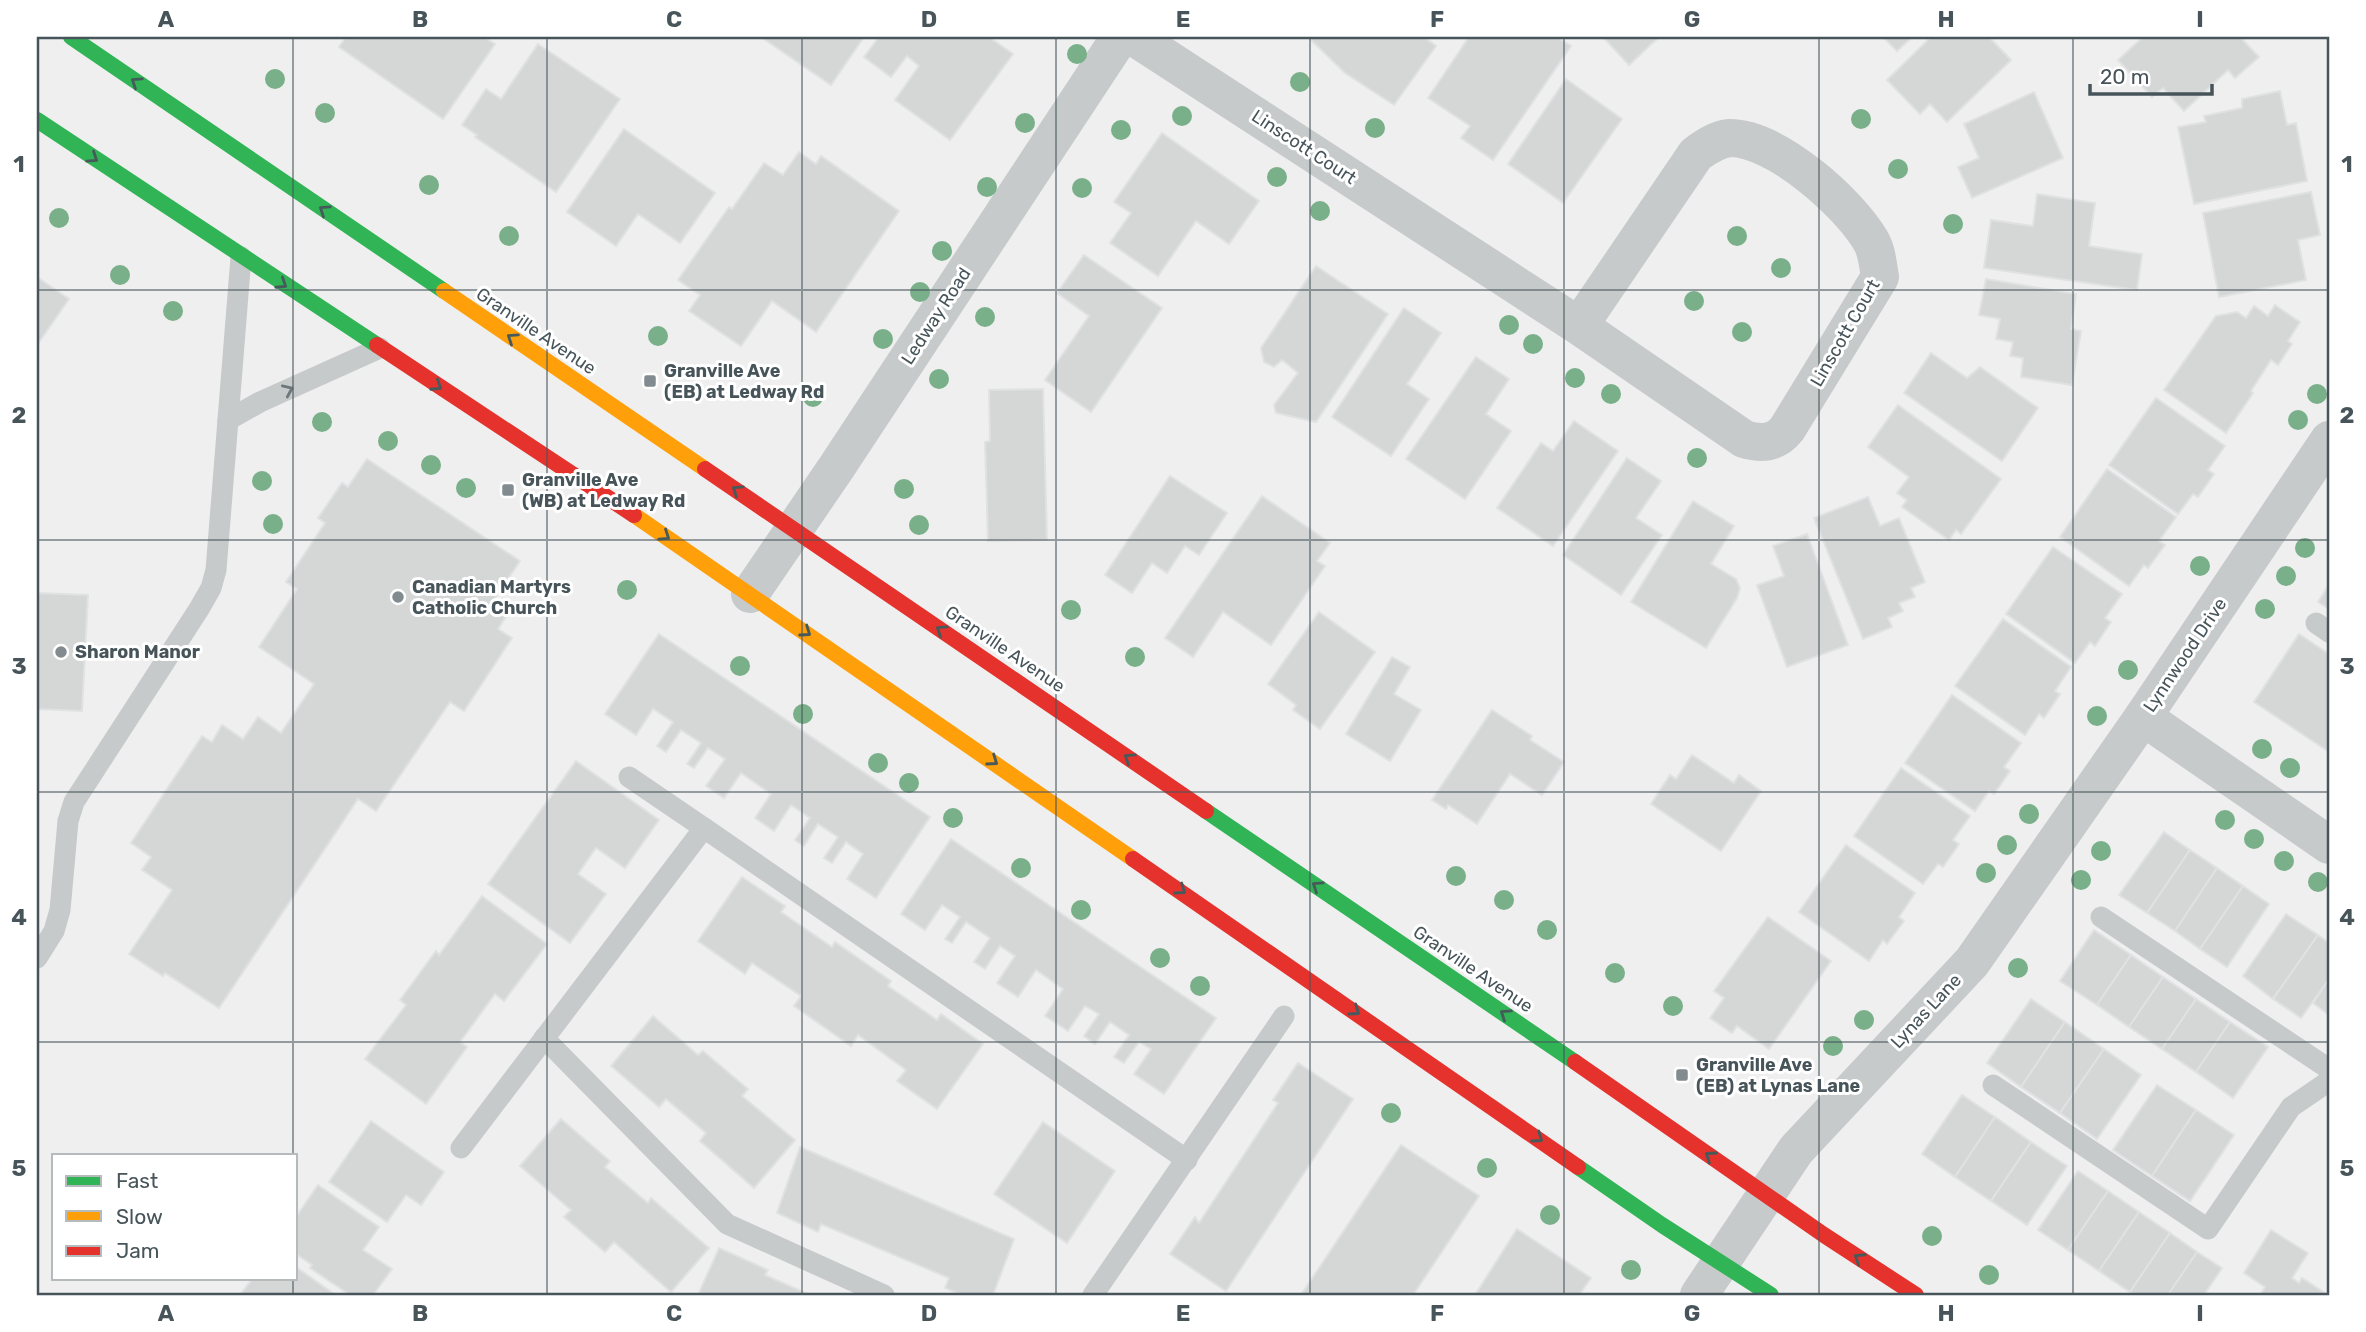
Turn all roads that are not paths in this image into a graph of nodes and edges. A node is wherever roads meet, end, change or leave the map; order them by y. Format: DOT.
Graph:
graph roads {
  1 [pos="71,37"];
  2 [pos="1120,37"];
  3 [pos="1134,37"];
  4 [pos="37,120"];
  5 [pos="241,257"];
  6 [pos="1578,326"];
  7 [pos="380,348"];
  8 [pos="228,420"];
  9 [pos="2329,440"];
  10 [pos="794,529"];
  11 [pos="750,594"];
  12 [pos="2143,717"];
  13 [pos="629,777"];
  14 [pos="704,828"];
  15 [pos="2329,845"];
  16 [pos="2101,917"];
  17 [pos="37,958"];
  18 [pos="1284,1016"];
  19 [pos="544,1038"];
  20 [pos="2329,1069"];
  21 [pos="2329,1081"];
  22 [pos="1993,1085"];
  23 [pos="461,1149"];
  24 [pos="1186,1160"];
  25 [pos="1766,1195"];
  26 [pos="1720,1264"];
  27 [pos="1101,1293"];
  28 [pos="884,1295"];
  29 [pos="1699,1295"];
  30 [pos="1770,1295"];
  31 [pos="1916,1295"];
  10 -- 1 [label="main road, Granville Avenue, one-way"];
  2 -- 10 [label="street, Ledway Road"];
  3 -- 6 [label="street, Linscott Court"];
  4 -- 5 [label="main road, one-way"];
  5 -- 7 [label="main road, one-way"];
  5 -- 8 [label="lane"];
  6 -- 6 [label="street, Linscott Court"];
  8 -- 7 [label="lane, one-way"];
  7 -- 11 [label="main road, one-way"];
  8 -- 17 [label="lane"];
  9 -- 12 [label="street, Lynnwood Drive"];
  10 -- 11 [label="street, Ledway Road"];
  25 -- 10 [label="main road, Granville Avenue, one-way"];
  11 -- 26 [label="main road, one-way"];
  12 -- 15 [label="street, Lynnwood Drive"];
  12 -- 25 [label="street, Lynas Lane"];
  13 -- 14 [label="lane"];
  14 -- 19 [label="lane"];
  14 -- 24 [label="lane"];
  16 -- 20 [label="lane"];
  18 -- 24 [label="lane"];
  19 -- 23 [label="lane"];
  19 -- 28 [label="lane"];
  21 -- 22 [label="lane"];
  24 -- 27 [label="lane"];
  25 -- 26 [label="street, Lynas Lane"];
  31 -- 25 [label="main road, Granville Avenue, one-way"];
  26 -- 29 [label="street, Lynas Lane"];
  26 -- 30 [label="main road"];
}
